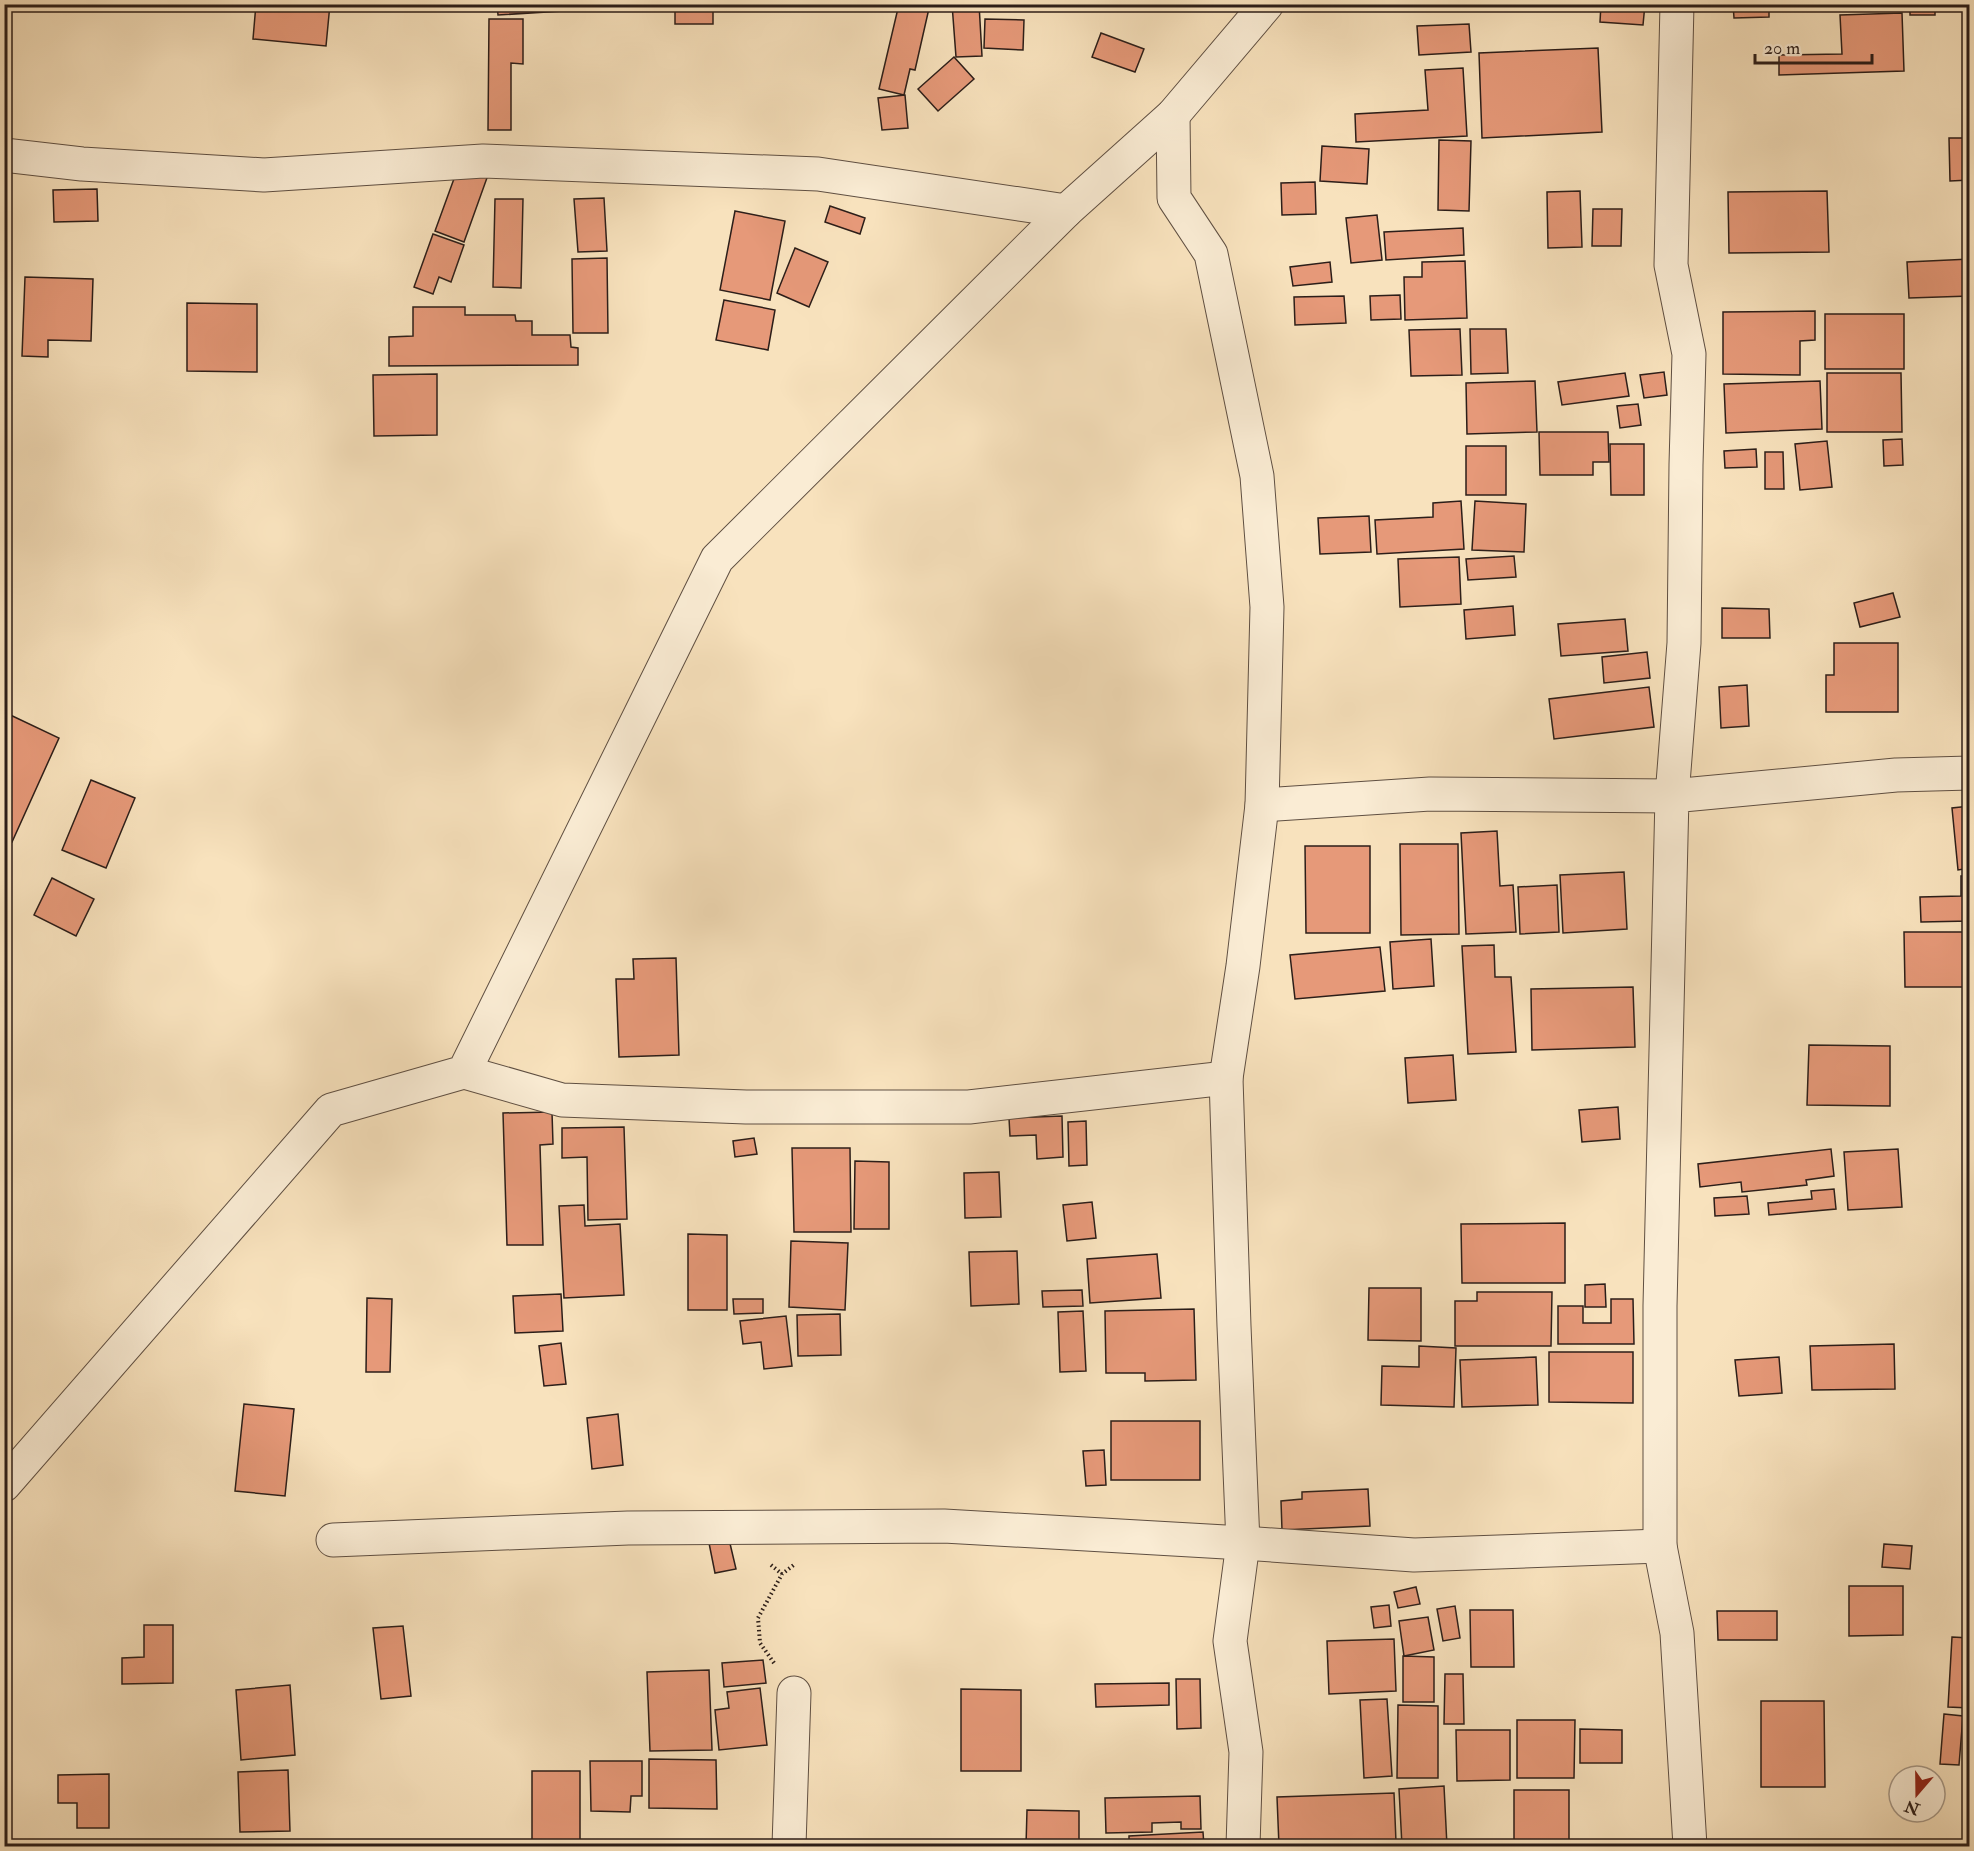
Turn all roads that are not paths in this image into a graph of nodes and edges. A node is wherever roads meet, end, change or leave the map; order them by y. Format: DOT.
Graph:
graph roads {
  1 [pos="1266,4"];
  2 [pos="1677,4"];
  3 [pos="1173,115"];
  4 [pos="4,155"];
  5 [pos="1066,211"];
  6 [pos="1970,773"];
  7 [pos="1672,796"];
  8 [pos="1262,805"];
  9 [pos="464,1072"];
  10 [pos="1226,1078"];
  11 [pos="4,1485"];
  12 [pos="333,1540"];
  13 [pos="1244,1543"];
  14 [pos="1660,1546"];
  15 [pos="794,1693"];
  16 [pos="789,1846"];
  17 [pos="1243,1846"];
  18 [pos="1690,1846"];
  1 -- 3 [label="street"];
  2 -- 7 [label="street"];
  3 -- 5 [label="street"];
  3 -- 8 [label="street"];
  4 -- 5 [label="street"];
  5 -- 9 [label="street"];
  6 -- 7 [label="street"];
  7 -- 8 [label="street"];
  7 -- 14 [label="street"];
  8 -- 10 [label="street"];
  9 -- 10 [label="street"];
  9 -- 11 [label="street"];
  10 -- 13 [label="street"];
  12 -- 13 [label="street"];
  13 -- 14 [label="street"];
  13 -- 17 [label="street"];
  14 -- 18 [label="street"];
  15 -- 16 [label="street"];
}
